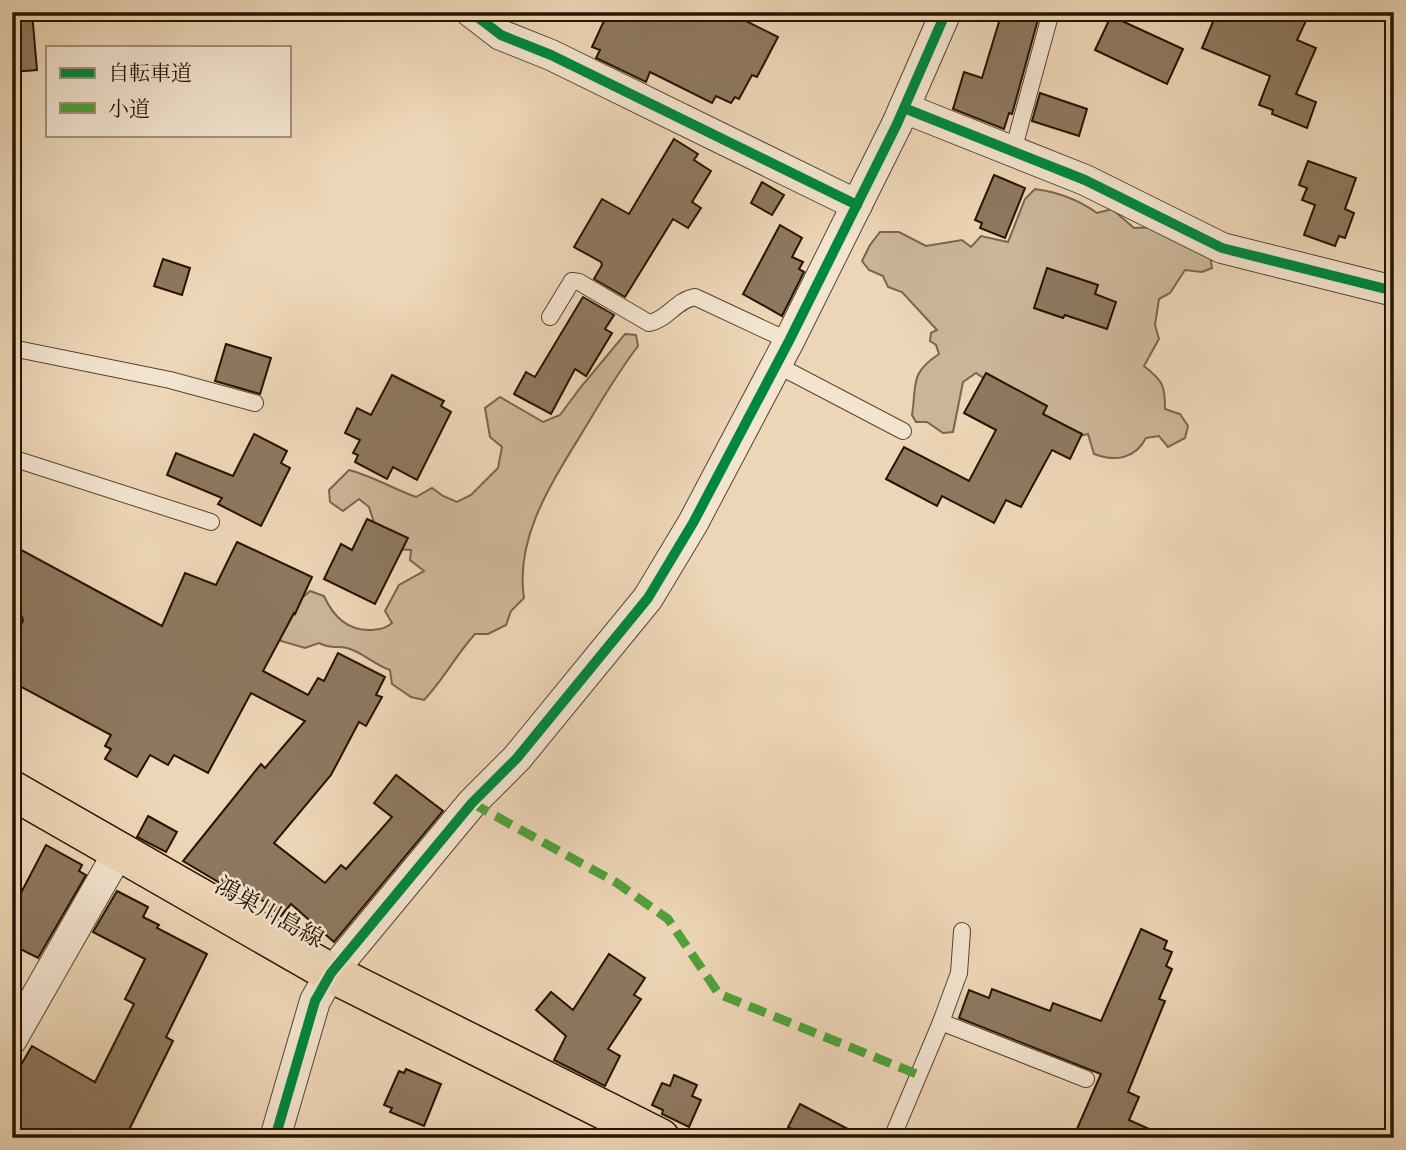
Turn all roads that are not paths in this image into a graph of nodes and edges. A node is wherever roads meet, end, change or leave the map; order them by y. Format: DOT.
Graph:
graph roads {
  1 [pos="471,12"];
  2 [pos="946,12"];
  3 [pos="1051,12"];
  4 [pos="904,108"];
  5 [pos="1013,151"];
  6 [pos="857,205"];
  7 [pos="1394,291"];
  8 [pos="551,317"];
  9 [pos="12,348"];
  10 [pos="783,353"];
  11 [pos="255,403"];
  12 [pos="903,431"];
  13 [pos="12,458"];
  14 [pos="211,522"];
  15 [pos="12,790"];
  16 [pos="118,852"];
  17 [pos="962,931"];
  18 [pos="331,973"];
  19 [pos="941,1022"];
  20 [pos="12,1039"];
  21 [pos="1086,1079"];
  22 [pos="275,1138"];
  23 [pos="660,1138"];
  24 [pos="892,1138"];
  1 -- 6 [label="street"];
  2 -- 4 [label="street"];
  3 -- 5 [label="lane"];
  4 -- 5 [label="street"];
  4 -- 6 [label="street"];
  5 -- 7 [label="street"];
  6 -- 10 [label="street"];
  8 -- 10 [label="lane"];
  9 -- 11 [label="lane"];
  10 -- 12 [label="lane"];
  10 -- 18 [label="street"];
  13 -- 14 [label="lane"];
  15 -- 16 [label="main road, 鴻巣川島線"];
  16 -- 18 [label="main road, 鴻巣川島線"];
  16 -- 20 [label="street"];
  17 -- 19 [label="lane"];
  18 -- 22 [label="street"];
  18 -- 23 [label="main road, 鴻巣川島線"];
  19 -- 21 [label="lane"];
  19 -- 24 [label="lane"];
}
